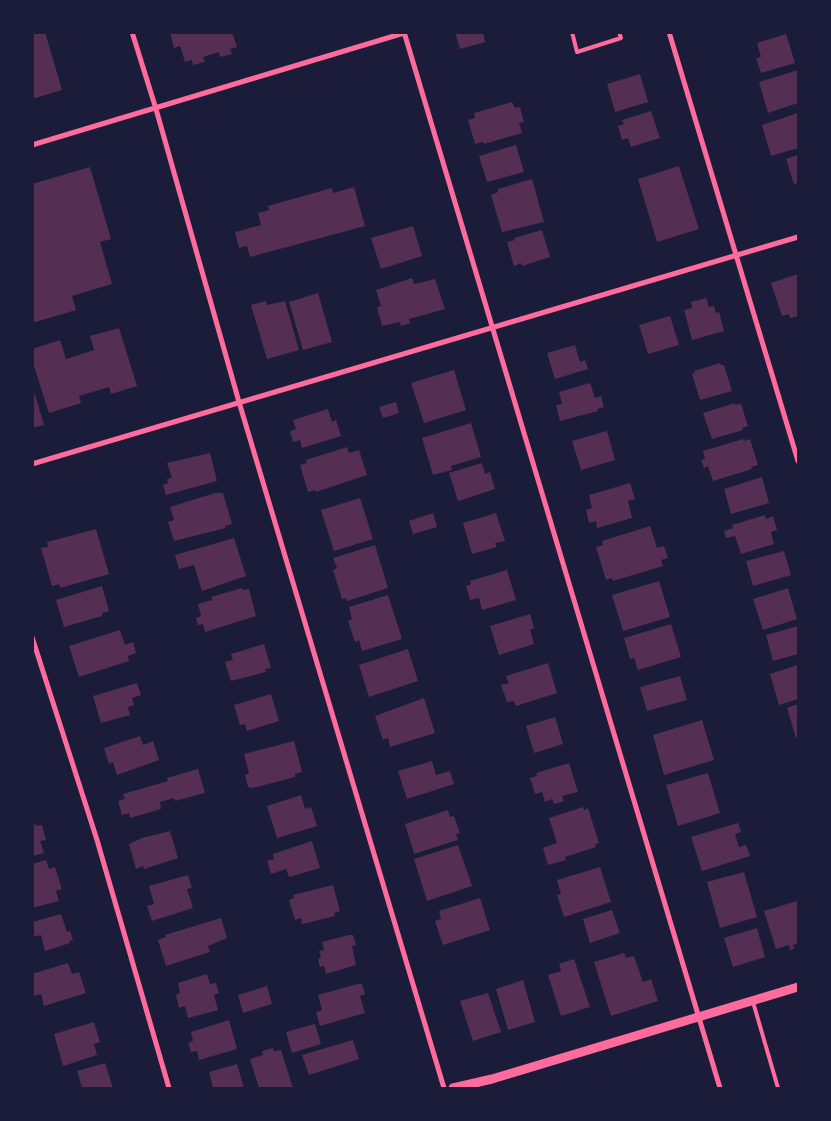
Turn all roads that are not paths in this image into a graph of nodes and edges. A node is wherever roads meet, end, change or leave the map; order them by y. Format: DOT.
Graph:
graph roads {
  1 [pos="132,32"];
  2 [pos="572,32"];
  3 [pos="619,32"];
  4 [pos="668,32"];
  5 [pos="404,33"];
  6 [pos="156,109"];
  7 [pos="32,145"];
  8 [pos="798,237"];
  9 [pos="736,255"];
  10 [pos="494,329"];
  11 [pos="239,402"];
  12 [pos="798,461"];
  13 [pos="32,464"];
  14 [pos="32,637"];
  15 [pos="798,987"];
  16 [pos="753,1002"];
  17 [pos="699,1017"];
  18 [pos="169,1088"];
  19 [pos="444,1088"];
  20 [pos="453,1088"];
  21 [pos="720,1088"];
  22 [pos="778,1088"];
  1 -- 6 [label="street"];
  2 -- 3 [label="lane"];
  4 -- 9 [label="street"];
  5 -- 6 [label="street"];
  5 -- 10 [label="street"];
  6 -- 7 [label="street"];
  6 -- 11 [label="street"];
  8 -- 9 [label="street"];
  9 -- 10 [label="street"];
  9 -- 12 [label="street"];
  10 -- 11 [label="street"];
  10 -- 17 [label="street"];
  11 -- 13 [label="street"];
  11 -- 19 [label="street"];
  14 -- 18 [label="street"];
  15 -- 16 [label="street"];
  16 -- 17 [label="street"];
  16 -- 22 [label="lane"];
  17 -- 20 [label="street"];
  17 -- 21 [label="street"];
}
